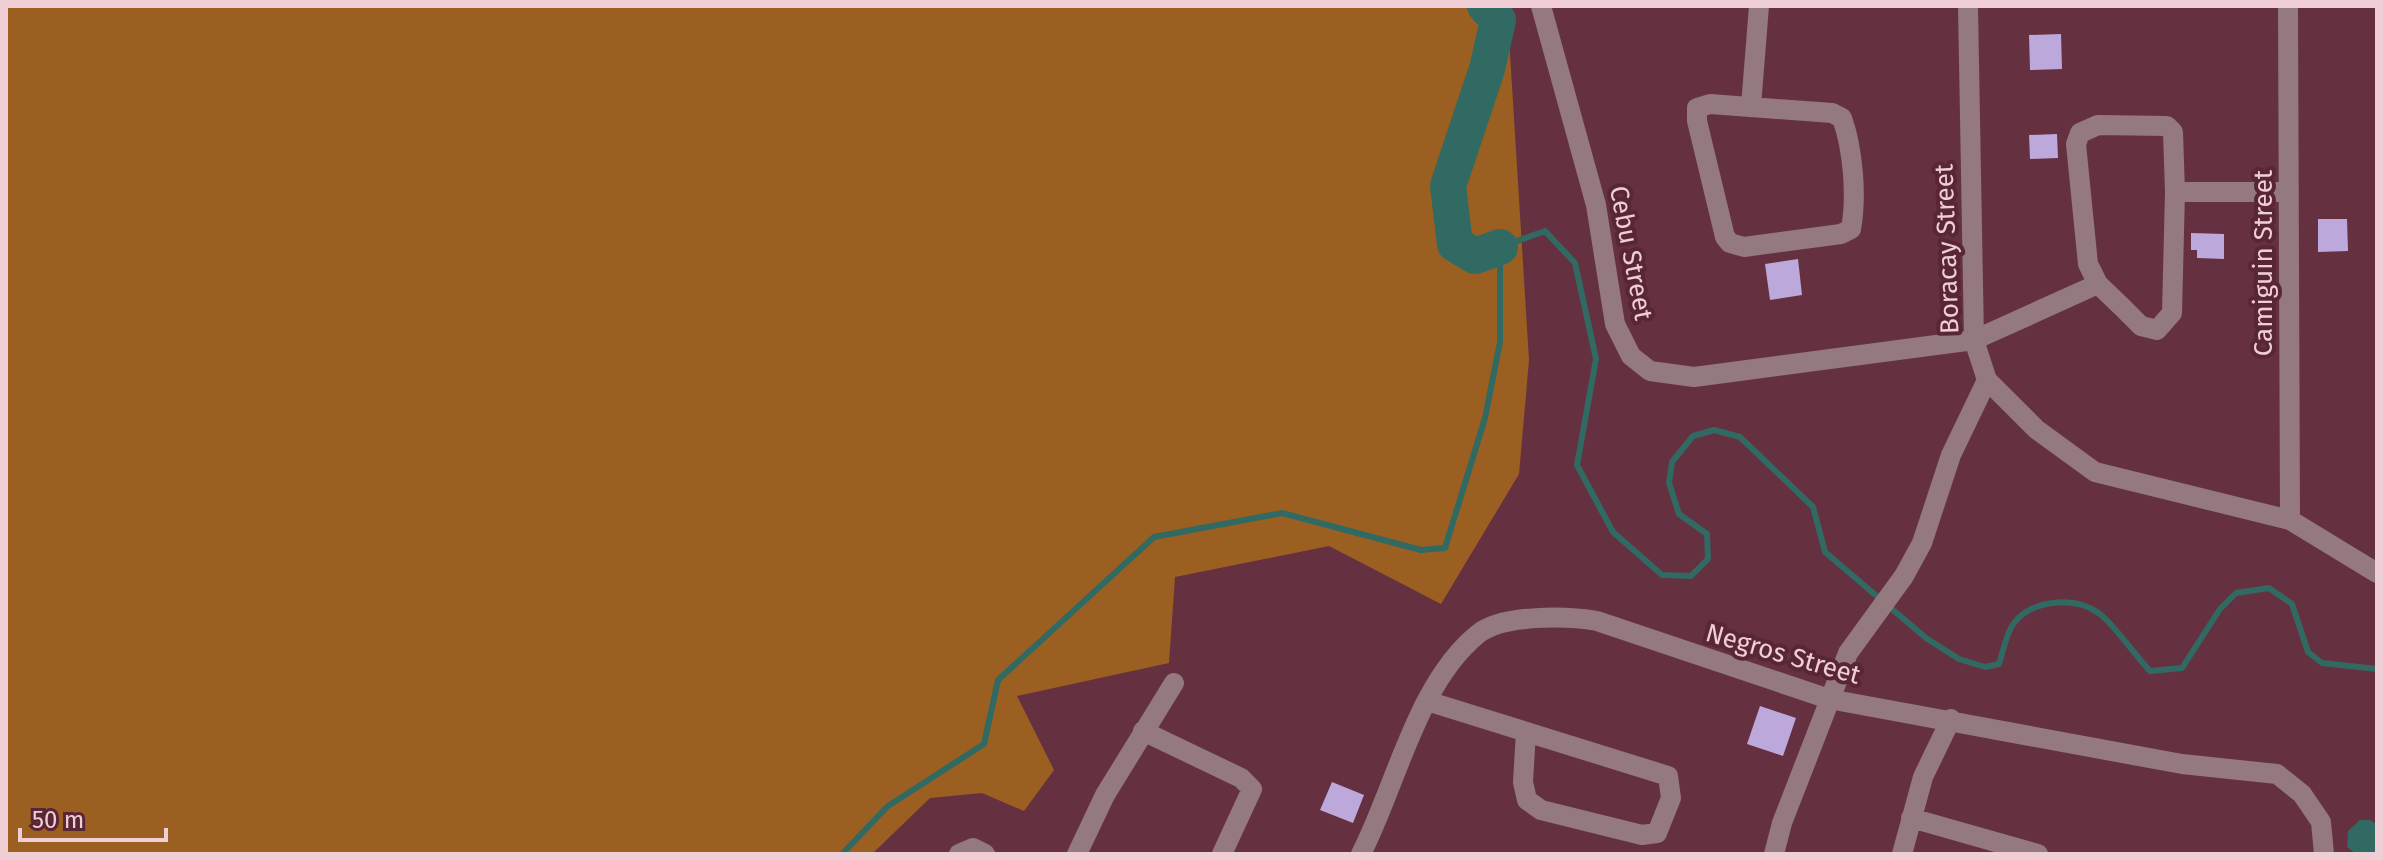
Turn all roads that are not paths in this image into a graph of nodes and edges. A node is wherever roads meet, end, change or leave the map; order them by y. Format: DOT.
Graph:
graph roads {
  1 [pos="1541,6"];
  2 [pos="1759,6"];
  3 [pos="1968,6"];
  4 [pos="2288,6"];
  5 [pos="1751,106"];
  6 [pos="2175,192"];
  7 [pos="2289,192"];
  8 [pos="2098,284"];
  9 [pos="1974,340"];
  10 [pos="1987,380"];
  11 [pos="2290,520"];
  12 [pos="2377,573"];
  13 [pos="1174,683"];
  14 [pos="1829,699"];
  15 [pos="1427,701"];
  16 [pos="1951,719"];
  17 [pos="1143,731"];
  18 [pos="1526,732"];
  19 [pos="1911,818"];
  20 [pos="959,854"];
  21 [pos="985,854"];
  22 [pos="1077,854"];
  23 [pos="1222,854"];
  24 [pos="1361,854"];
  25 [pos="1774,854"];
  26 [pos="1902,854"];
  27 [pos="2038,854"];
  28 [pos="2324,854"];
  1 -- 9 [label="street, Cebu Street"];
  2 -- 5 [label="street"];
  3 -- 9 [label="street, Boracay Street"];
  4 -- 7 [label="street, Camiguin Street"];
  5 -- 5 [label="street"];
  6 -- 7 [label="street"];
  6 -- 8 [label="street"];
  6 -- 8 [label="street"];
  7 -- 11 [label="street, Camiguin Street"];
  8 -- 9 [label="street, Cebu Street"];
  9 -- 10 [label="street, Boracay Street"];
  10 -- 11 [label="street, Boracay Street"];
  10 -- 14 [label="street"];
  11 -- 12 [label="street, Boracay Street"];
  13 -- 17 [label="street"];
  14 -- 15 [label="street, Negros Street"];
  14 -- 16 [label="street, Negros Street"];
  14 -- 25 [label="street"];
  15 -- 18 [label="street"];
  15 -- 24 [label="street, Negros Street"];
  16 -- 19 [label="street"];
  16 -- 28 [label="street, Negros Street"];
  17 -- 22 [label="street"];
  17 -- 23 [label="street"];
  18 -- 18 [label="street"];
  19 -- 26 [label="street"];
  19 -- 27 [label="street"];
  20 -- 21 [label="street"];
}
